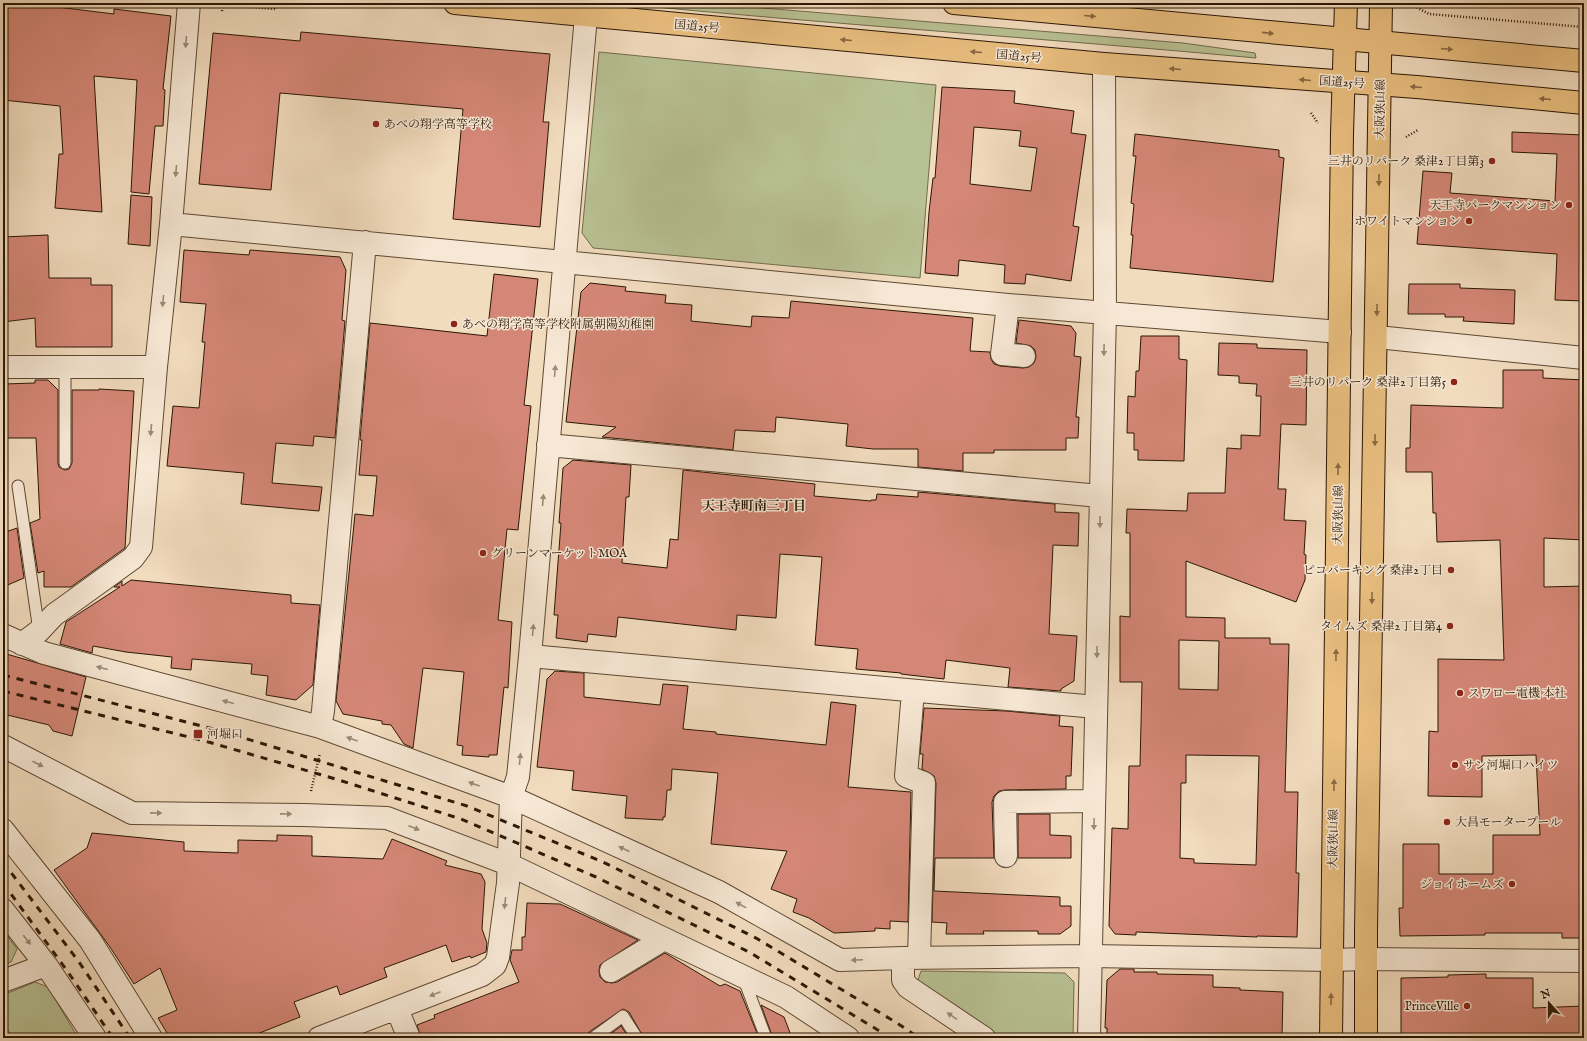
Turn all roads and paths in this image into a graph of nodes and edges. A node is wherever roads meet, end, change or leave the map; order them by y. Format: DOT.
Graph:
graph roads {
  1 [pos="189,3"];
  2 [pos="276,3"];
  3 [pos="455,3"];
  4 [pos="954,3"];
  5 [pos="1346,3"];
  6 [pos="1381,3"];
  7 [pos="1413,3"];
  8 [pos="222,11"];
  9 [pos="586,16"];
  10 [pos="1584,27"];
  11 [pos="1345,40"];
  12 [pos="1381,43"];
  13 [pos="1584,61"];
  14 [pos="1104,64"];
  15 [pos="1344,82"];
  16 [pos="1380,85"];
  17 [pos="1584,103"];
  18 [pos="1418,130"];
  19 [pos="1406,137"];
  20 [pos="171,224"];
  21 [pos="365,242"];
  22 [pos="565,262"];
  23 [pos="1008,305"];
  24 [pos="1105,311"];
  25 [pos="1340,332"];
  26 [pos="1377,336"];
  27 [pos="1024,356"];
  28 [pos="1584,358"];
  29 [pos="3,367"];
  30 [pos="65,367"];
  31 [pos="156,367"];
  32 [pos="548,445"];
  33 [pos="65,463"];
  34 [pos="18,486"];
  35 [pos="1100,496"];
  36 [pos="39,631"];
  37 [pos="12,639"];
  38 [pos="530,656"];
  39 [pos="913,691"];
  40 [pos="1096,707"];
  41 [pos="320,727"];
  42 [pos="3,746"];
  43 [pos="511,797"];
  44 [pos="1094,801"];
  45 [pos="304,815"];
  46 [pos="3,830"];
  47 [pos="1006,856"];
  48 [pos="508,864"];
  49 [pos="3,910"];
  50 [pos="664,939"];
  51 [pos="1090,956"];
  52 [pos="911,958"];
  53 [pos="1366,959"];
  54 [pos="1332,960"];
  55 [pos="1584,961"];
  56 [pos="46,964"];
  57 [pos="611,971"];
  58 [pos="743,977"];
  59 [pos="3,980"];
  60 [pos="397,1009"];
  61 [pos="95,1038"];
  62 [pos="151,1038"];
  63 [pos="319,1038"];
  64 [pos="409,1038"];
  65 [pos="593,1038"];
  66 [pos="637,1038"];
  67 [pos="766,1038"];
  68 [pos="848,1038"];
  69 [pos="984,1038"];
  70 [pos="1089,1038"];
  71 [pos="1331,1038"];
  72 [pos="1366,1038"];
  1 -- 20 [label="street, one-way"];
  2 -- 8 [label="path"];
  3 -- 9 [label="main road, 国道25号"];
  4 -- 11 [label="main road, one-way"];
  5 -- 11 [label="main road, 大阪狭山線"];
  6 -- 12 [label="main road, 大阪狭山線"];
  7 -- 10 [label="path"];
  14 -- 9 [label="main road, 国道25号, one-way"];
  9 -- 22 [label="street"];
  11 -- 12 [label="main road"];
  11 -- 15 [label="main road, 大阪狭山線"];
  12 -- 13 [label="main road, one-way"];
  12 -- 16 [label="main road, 大阪狭山線"];
  15 -- 14 [label="main road, 国道25号, one-way"];
  14 -- 24 [label="street"];
  15 -- 16 [label="main road, 国道25号"];
  15 -- 25 [label="main road, 大阪狭山線"];
  17 -- 16 [label="main road, 国道25号, one-way"];
  16 -- 26 [label="main road, 大阪狭山線, one-way"];
  18 -- 19 [label="path"];
  20 -- 21 [label="street"];
  20 -- 31 [label="street, one-way"];
  21 -- 22 [label="street"];
  21 -- 41 [label="street"];
  22 -- 23 [label="street"];
  32 -- 22 [label="street, one-way"];
  23 -- 24 [label="street"];
  23 -- 27 [label="street"];
  24 -- 25 [label="street"];
  24 -- 35 [label="street, one-way"];
  54 -- 25 [label="main road, 大阪狭山線, one-way"];
  26 -- 28 [label="street"];
  26 -- 53 [label="main road, 大阪狭山線, one-way"];
  29 -- 30 [label="street"];
  30 -- 31 [label="street"];
  30 -- 33 [label="lane"];
  31 -- 36 [label="street, one-way"];
  32 -- 35 [label="street"];
  38 -- 32 [label="street, one-way"];
  34 -- 36 [label="lane"];
  35 -- 40 [label="street, one-way"];
  36 -- 37 [label="street"];
  41 -- 37 [label="street, one-way"];
  38 -- 39 [label="street"];
  43 -- 38 [label="street, one-way"];
  39 -- 40 [label="street"];
  39 -- 52 [label="street"];
  40 -- 44 [label="street"];
  43 -- 41 [label="street, one-way"];
  41 -- 45 [label="path"];
  42 -- 45 [label="street, one-way"];
  43 -- 48 [label="street"];
  52 -- 43 [label="street, one-way"];
  44 -- 47 [label="street"];
  44 -- 51 [label="street, one-way"];
  45 -- 48 [label="street, one-way"];
  46 -- 62 [label="street"];
  48 -- 50 [label="street"];
  48 -- 60 [label="street, one-way"];
  49 -- 56 [label="street, one-way"];
  50 -- 57 [label="street"];
  50 -- 58 [label="street"];
  51 -- 52 [label="street"];
  51 -- 54 [label="street"];
  51 -- 70 [label="street"];
  69 -- 52 [label="street, one-way"];
  53 -- 54 [label="street"];
  53 -- 55 [label="street"];
  53 -- 72 [label="main road, 大阪狭山線"];
  71 -- 54 [label="main road, 大阪狭山線, one-way"];
  56 -- 59 [label="street"];
  56 -- 61 [label="street"];
  58 -- 67 [label="lane"];
  58 -- 68 [label="street"];
  60 -- 63 [label="street"];
  60 -- 64 [label="street"];
  65 -- 66 [label="lane"];
}
